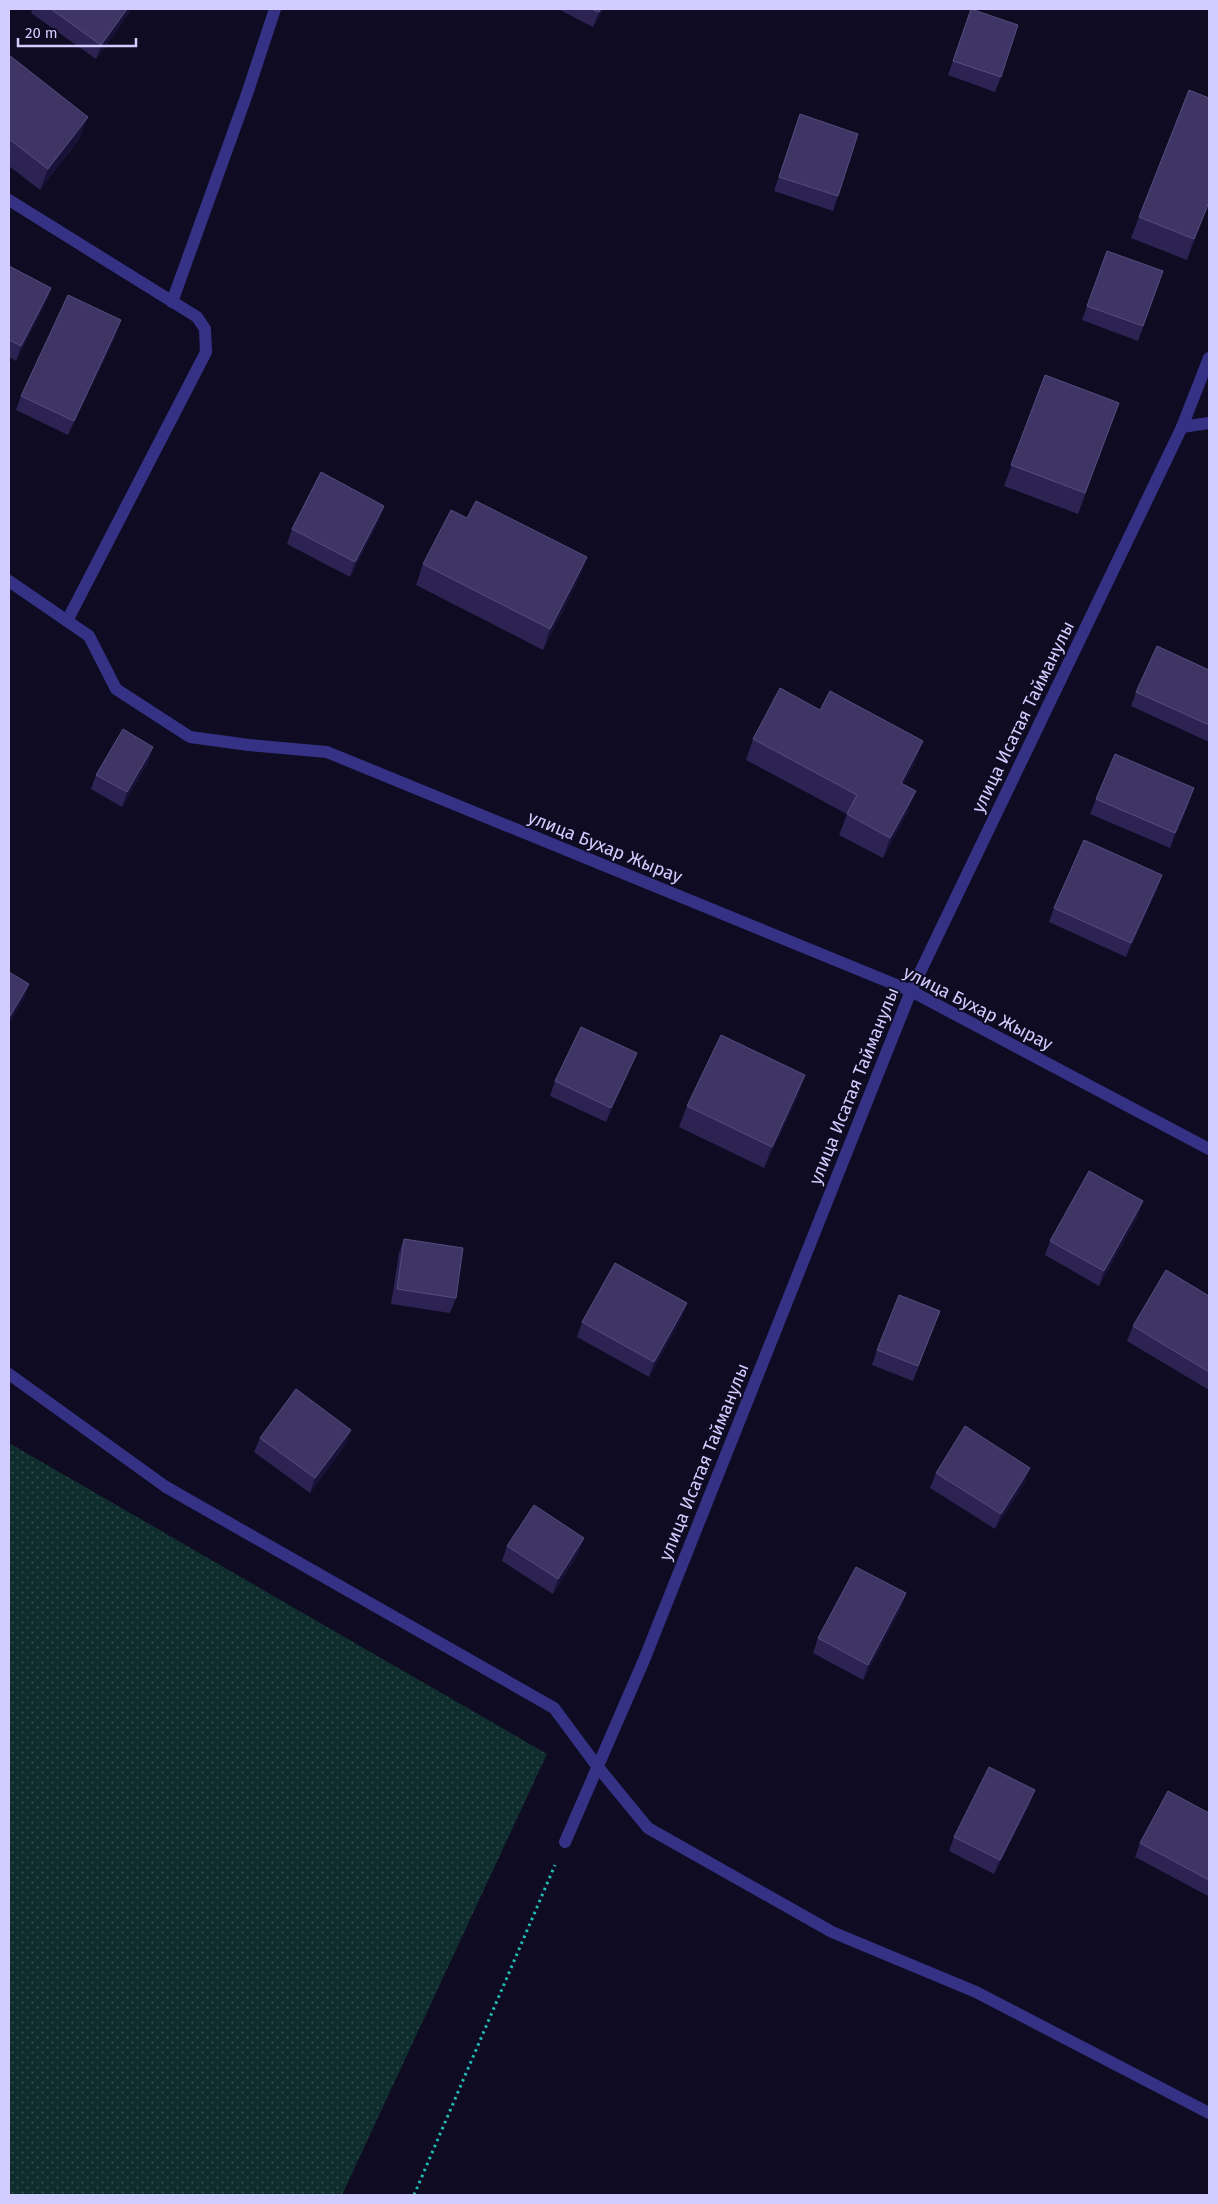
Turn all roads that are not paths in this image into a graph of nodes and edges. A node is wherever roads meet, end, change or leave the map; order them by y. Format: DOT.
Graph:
graph roads {
  1 [pos="275,9"];
  2 [pos="9,200"];
  3 [pos="172,302"];
  4 [pos="1209,358"];
  5 [pos="1209,423"];
  6 [pos="1182,426"];
  7 [pos="9,581"];
  8 [pos="67,621"];
  9 [pos="911,991"];
  10 [pos="1209,1149"];
  11 [pos="9,1374"];
  12 [pos="597,1766"];
  13 [pos="565,1842"];
  14 [pos="1209,2113"];
  1 -- 3 [label="street"];
  2 -- 3 [label="street"];
  3 -- 8 [label="street"];
  4 -- 6 [label="street, улица Исатая Тайманулы"];
  5 -- 6 [label="street"];
  6 -- 9 [label="street, улица Исатая Тайманулы"];
  7 -- 8 [label="street, улица Бухар Жырау"];
  8 -- 9 [label="street, улица Бухар Жырау"];
  9 -- 10 [label="street, улица Бухар Жырау"];
  9 -- 12 [label="street, улица Исатая Тайманулы"];
  11 -- 12 [label="street"];
  12 -- 13 [label="street, улица Исатая Тайманулы"];
  12 -- 14 [label="street"];
}
